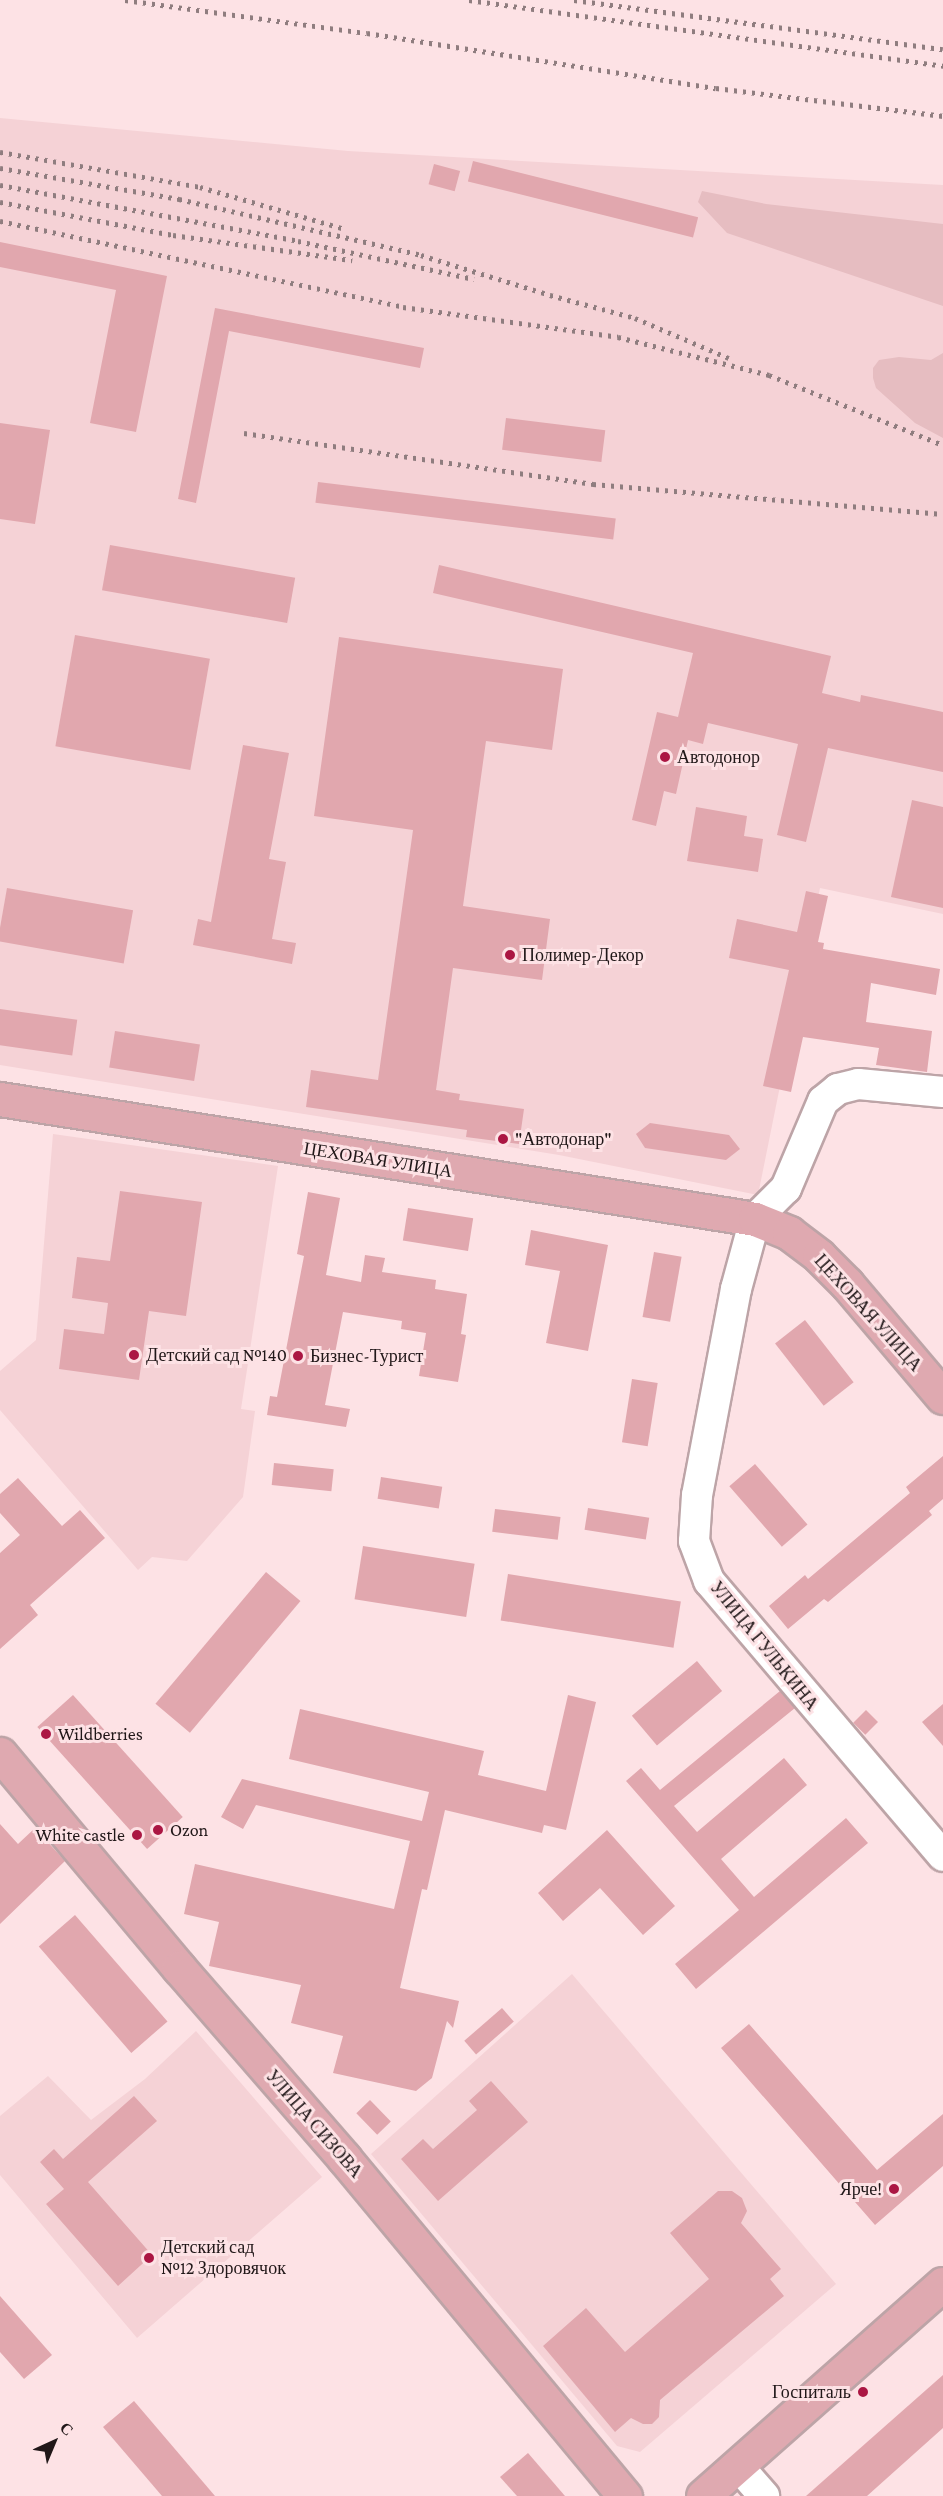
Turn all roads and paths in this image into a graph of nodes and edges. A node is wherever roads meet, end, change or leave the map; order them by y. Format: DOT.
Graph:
graph roads {
  1 [pos="943,1092"];
  2 [pos="0,1099"];
  3 [pos="755,1219"];
  4 [pos="943,1397"];
  5 [pos="0,1754"];
  6 [pos="943,1857"];
  7 [pos="943,2284"];
  8 [pos="943,2310"];
  9 [pos="902,2321"];
  10 [pos="738,2466"];
  11 [pos="625,2496"];
  12 [pos="703,2496"];
  13 [pos="764,2496"];
  1 -- 3 [label="street"];
  2 -- 3 [label="main road, ЦЕХОВАЯ УЛИЦА"];
  3 -- 4 [label="main road, ЦЕХОВАЯ УЛИЦА"];
  3 -- 6 [label="street, УЛИЦА ГУЛЬКИНА"];
  5 -- 11 [label="main road, УЛИЦА СИЗОВА"];
  7 -- 9 [label="main road"];
  8 -- 9 [label="main road"];
  9 -- 10 [label="main road"];
  10 -- 12 [label="main road"];
  10 -- 13 [label="street"];
}
